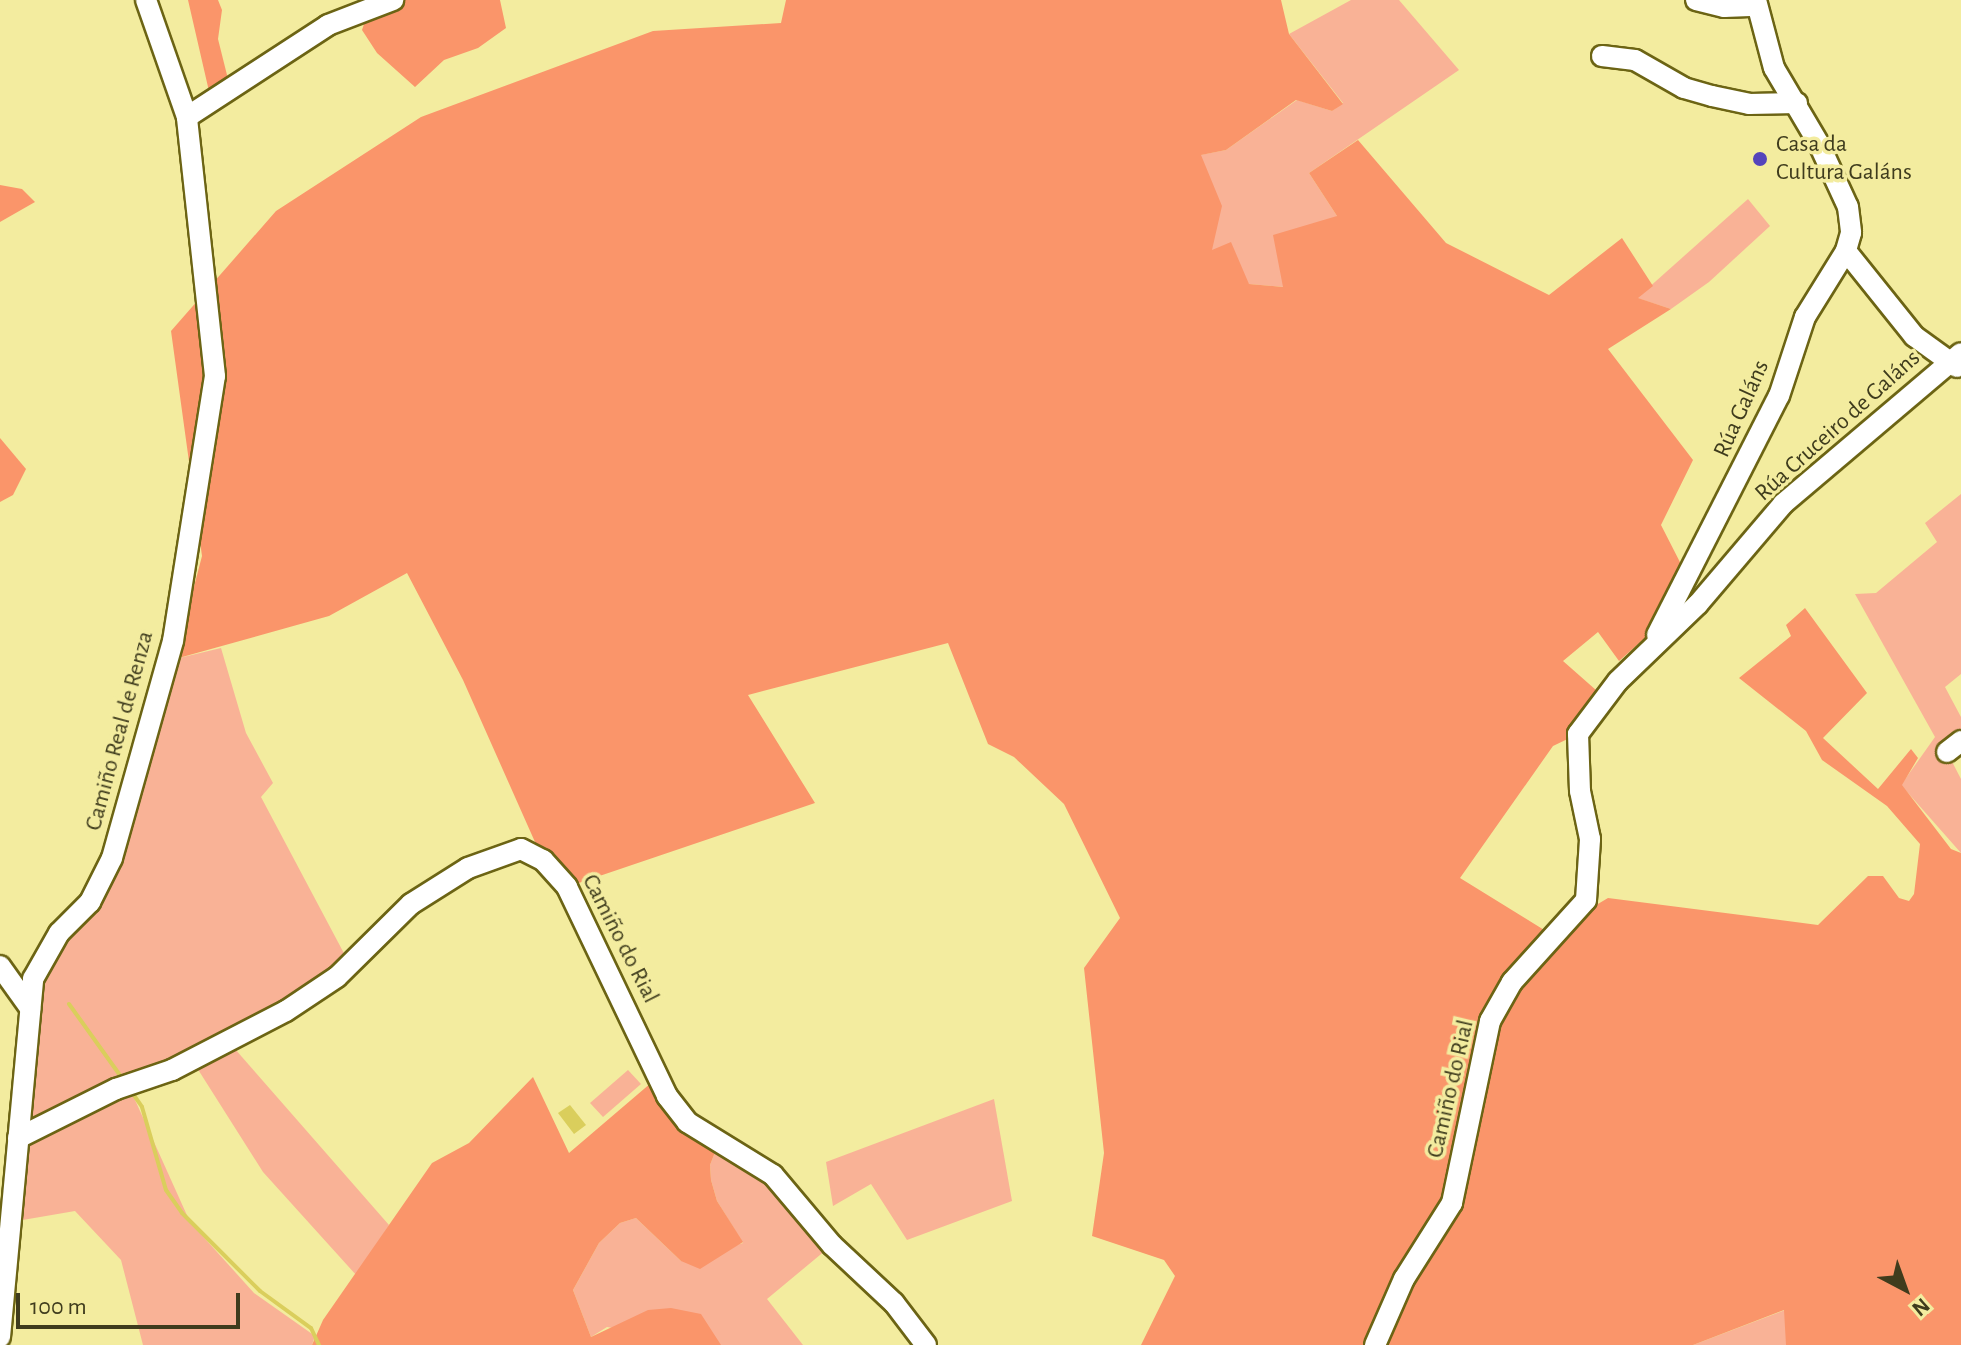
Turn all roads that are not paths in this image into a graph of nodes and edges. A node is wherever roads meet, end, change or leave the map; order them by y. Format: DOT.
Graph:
graph roads {
  1 [pos="146,0"];
  2 [pos="393,0"];
  3 [pos="1696,0"];
  4 [pos="1757,3"];
  5 [pos="1602,56"];
  6 [pos="1797,103"];
  7 [pos="187,117"];
  8 [pos="1846,251"];
  9 [pos="1957,361"];
  10 [pos="1683,588"];
  11 [pos="1698,604"];
  12 [pos="1655,647"];
  13 [pos="0,966"];
  14 [pos="30,1008"];
  15 [pos="18,1138"];
  16 [pos="0,1337"];
  17 [pos="926,1345"];
  18 [pos="1375,1345"];
  1 -- 7 [label="street, Camiño Real de Renza"];
  2 -- 7 [label="street"];
  3 -- 4 [label="street"];
  4 -- 6 [label="street, Rúa Galáns"];
  5 -- 6 [label="street"];
  6 -- 8 [label="street, Rúa Galáns"];
  7 -- 14 [label="street, Camiño Real de Renza"];
  8 -- 9 [label="street"];
  8 -- 10 [label="street, Rúa Galáns"];
  9 -- 11 [label="street, Rúa Cruceiro de Galáns"];
  10 -- 11 [label="street"];
  10 -- 12 [label="street, Rúa Galáns"];
  11 -- 12 [label="street, Rúa Cruceiro de Galáns"];
  12 -- 18 [label="street, Camiño do Rial"];
  13 -- 14 [label="street"];
  14 -- 15 [label="street, Camiño Real de Renza"];
  15 -- 16 [label="street, Camiño Real de Renza"];
  15 -- 17 [label="street, Camiño do Rial"];
}
